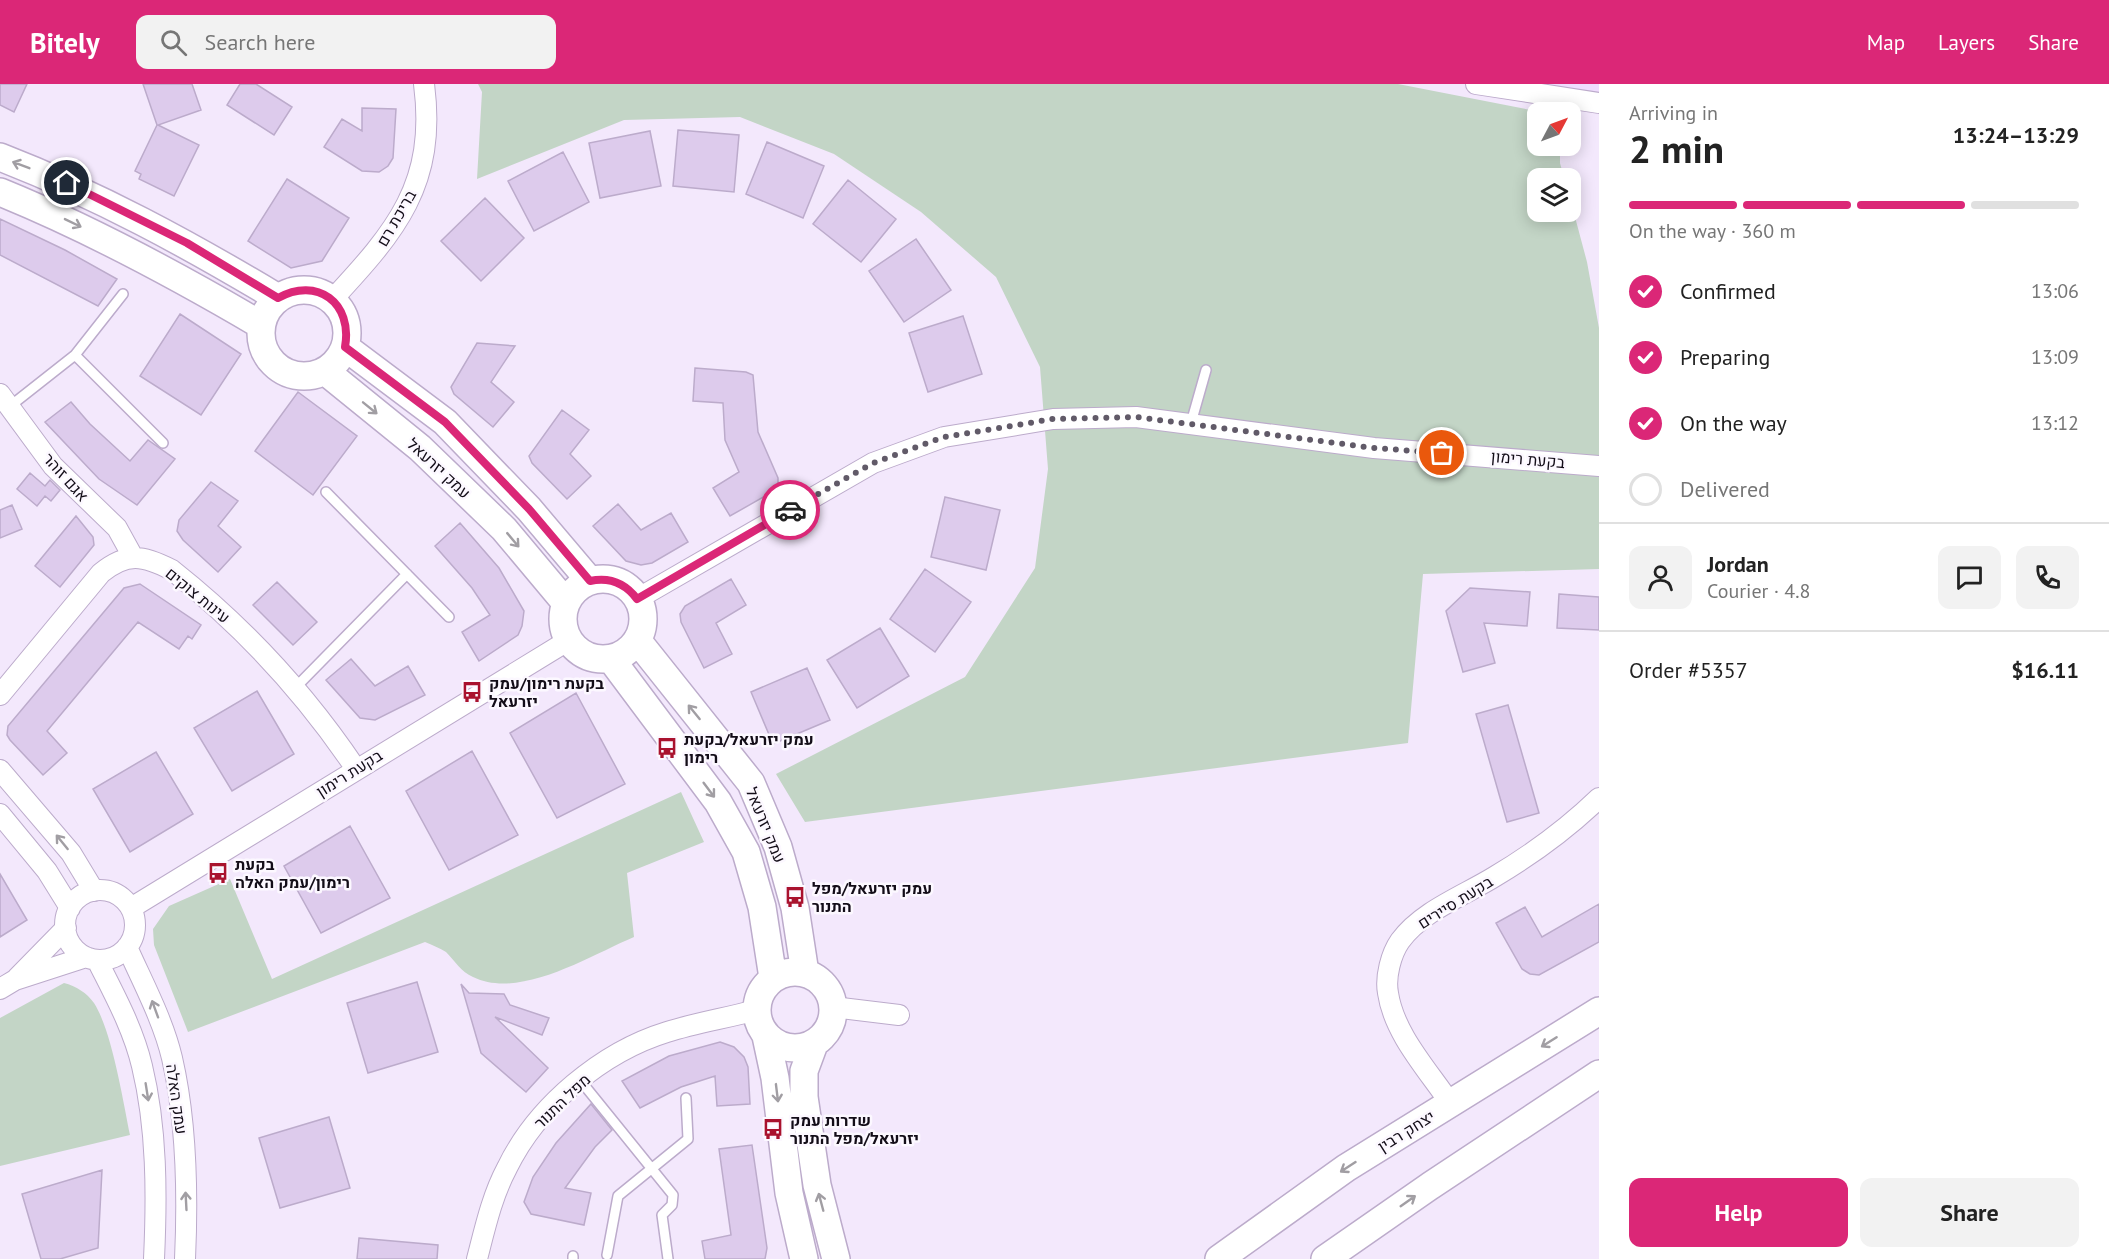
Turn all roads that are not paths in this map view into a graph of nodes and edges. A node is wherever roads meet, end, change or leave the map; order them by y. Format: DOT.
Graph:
graph roads {
  1 [pos="424,84"];
  2 [pos="1476,84"];
  3 [pos="1542,89"];
  4 [pos="1599,103"];
  5 [pos="0,157"];
  6 [pos="0,192"];
  7 [pos="123,294"];
  8 [pos="278,298"];
  9 [pos="332,300"];
  10 [pos="261,325"];
  11 [pos="345,347"];
  12 [pos="75,356"];
  13 [pos="1206,370"];
  14 [pos="325,371"];
  15 [pos="4,400"];
  16 [pos="1191,423"];
  17 [pos="163,443"];
  18 [pos="1599,466"];
  19 [pos="326,492"];
  20 [pos="133,557"];
  21 [pos="407,574"];
  22 [pos="590,581"];
  23 [pos="637,599"];
  24 [pos="566,603"];
  25 [pos="449,617"];
  26 [pos="568,640"];
  27 [pos="637,640"];
  28 [pos="611,659"];
  29 [pos="295,688"];
  30 [pos="0,695"];
  31 [pos="356,769"];
  32 [pos="0,770"];
  33 [pos="1599,798"];
  34 [pos="0,814"];
  35 [pos="94,891"];
  36 [pos="70,908"];
  37 [pos="131,909"];
  38 [pos="66,928"];
  39 [pos="128,947"];
  40 [pos="91,958"];
  41 [pos="805,973"];
  42 [pos="773,978"];
  43 [pos="7,984"];
  44 [pos="833,1007"];
  45 [pos="756,1010"];
  46 [pos="1599,1011"];
  47 [pos="899,1015"];
  48 [pos="766,1036"];
  49 [pos="814,1044"];
  50 [pos="1599,1074"];
  51 [pos="580,1080"];
  52 [pos="686,1098"];
  53 [pos="1450,1103"];
  54 [pos="650,1167"];
  55 [pos="608,1255"];
  56 [pos="154,1259"];
  57 [pos="185,1259"];
  58 [pos="477,1259"];
  59 [pos="668,1259"];
  60 [pos="804,1259"];
  61 [pos="836,1259"];
  62 [pos="1219,1259"];
  63 [pos="1326,1259"];
  1 -- 9 [label="street, בריכת רם"];
  2 -- 3 [label="street"];
  3 -- 4 [label="street"];
  8 -- 5 [label="main road, one-way"];
  6 -- 10 [label="main road, one-way"];
  7 -- 12 [label="lane"];
  8 -- 9 [label="main road"];
  8 -- 10 [label="main road"];
  9 -- 11 [label="main road"];
  10 -- 14 [label="main road"];
  11 -- 14 [label="main road"];
  11 -- 22 [label="main road"];
  12 -- 15 [label="lane"];
  12 -- 17 [label="lane"];
  13 -- 16 [label="lane"];
  14 -- 24 [label="main road, עמק יזרעאל, one-way"];
  15 -- 20 [label="street, אגם זוהר"];
  16 -- 18 [label="street, בקעת רימון"];
  16 -- 23 [label="street, בקעת רימון"];
  19 -- 21 [label="lane"];
  20 -- 29 [label="street, עינות צוקים"];
  20 -- 30 [label="street"];
  21 -- 25 [label="lane"];
  21 -- 29 [label="lane"];
  22 -- 23 [label="main road"];
  22 -- 24 [label="main road"];
  23 -- 27 [label="main road"];
  24 -- 26 [label="main road"];
  26 -- 28 [label="main road"];
  26 -- 31 [label="street, בקעת רימון"];
  27 -- 28 [label="main road"];
  41 -- 27 [label="main road, עמק יזרעאל, one-way"];
  28 -- 42 [label="main road, עמק יזרעאל, one-way"];
  29 -- 31 [label="street, עינות צוקים"];
  31 -- 37 [label="street, בקעת רימון"];
  35 -- 32 [label="street, one-way"];
  33 -- 53 [label="street, בקעת סיירים"];
  34 -- 36 [label="street"];
  35 -- 36 [label="street"];
  35 -- 37 [label="street"];
  36 -- 38 [label="street"];
  37 -- 39 [label="street"];
  38 -- 40 [label="street"];
  38 -- 43 [label="street"];
  39 -- 40 [label="street"];
  57 -- 39 [label="street, עמק האלה, one-way"];
  40 -- 43 [label="street"];
  40 -- 56 [label="street, עמק האלה, one-way"];
  41 -- 42 [label="main road"];
  41 -- 44 [label="main road"];
  42 -- 45 [label="main road"];
  44 -- 47 [label="street"];
  44 -- 49 [label="main road"];
  45 -- 48 [label="main road"];
  45 -- 51 [label="street, מפל התנור"];
  46 -- 53 [label="main road, יצחק רבין, one-way"];
  48 -- 49 [label="main road"];
  48 -- 60 [label="main road, one-way"];
  61 -- 49 [label="main road, one-way"];
  63 -- 50 [label="main road, one-way"];
  51 -- 54 [label="lane"];
  51 -- 58 [label="street, מפל התנור"];
  52 -- 54 [label="lane"];
  53 -- 62 [label="main road, יצחק רבין, one-way"];
  54 -- 55 [label="lane"];
  54 -- 59 [label="lane"];
}
